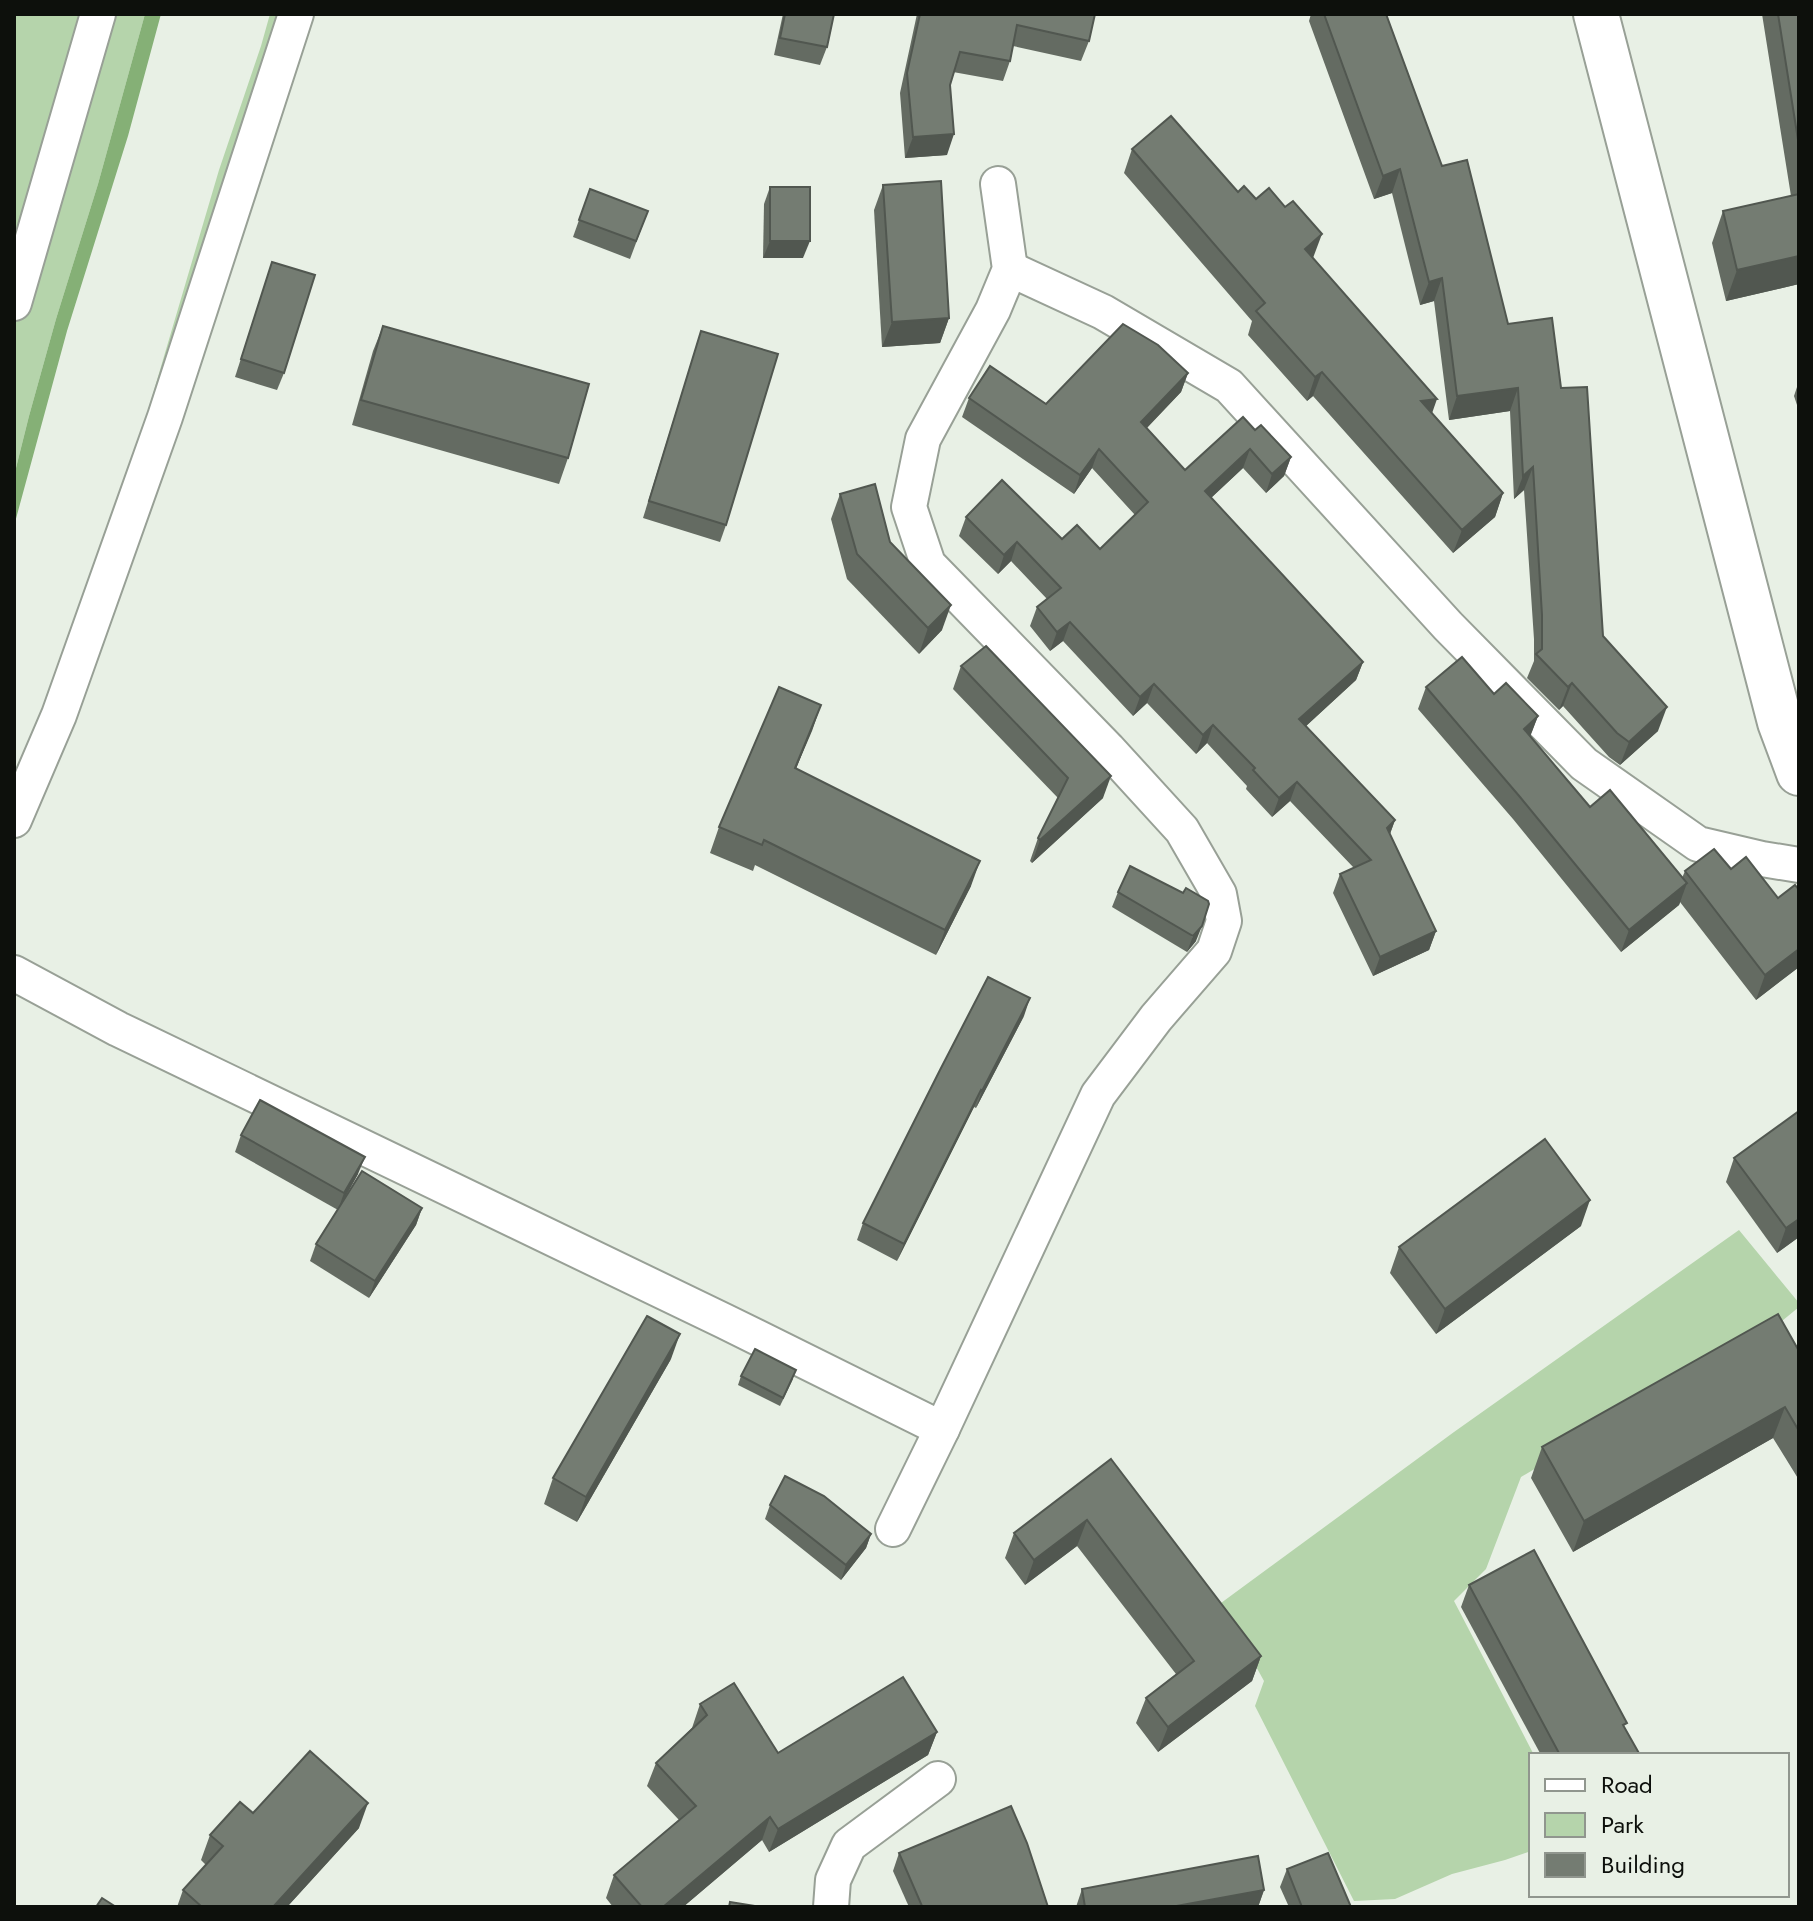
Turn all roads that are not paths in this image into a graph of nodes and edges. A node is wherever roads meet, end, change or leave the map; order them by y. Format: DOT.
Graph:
graph roads {
  1 [pos="98,14"];
  2 [pos="296,14"];
  3 [pos="1596,14"];
  4 [pos="998,184"];
  5 [pos="1010,269"];
  6 [pos="14,303"];
  7 [pos="1799,773"];
  8 [pos="14,820"];
  9 [pos="1799,865"];
  10 [pos="14,973"];
  11 [pos="942,1429"];
  12 [pos="893,1529"];
  13 [pos="938,1779"];
  14 [pos="831,1907"];
  1 -- 6 [label="street"];
  2 -- 8 [label="street"];
  3 -- 7 [label="street"];
  4 -- 5 [label="street"];
  5 -- 9 [label="street"];
  5 -- 11 [label="street"];
  10 -- 11 [label="street"];
  11 -- 12 [label="street"];
  13 -- 14 [label="street"];
}
